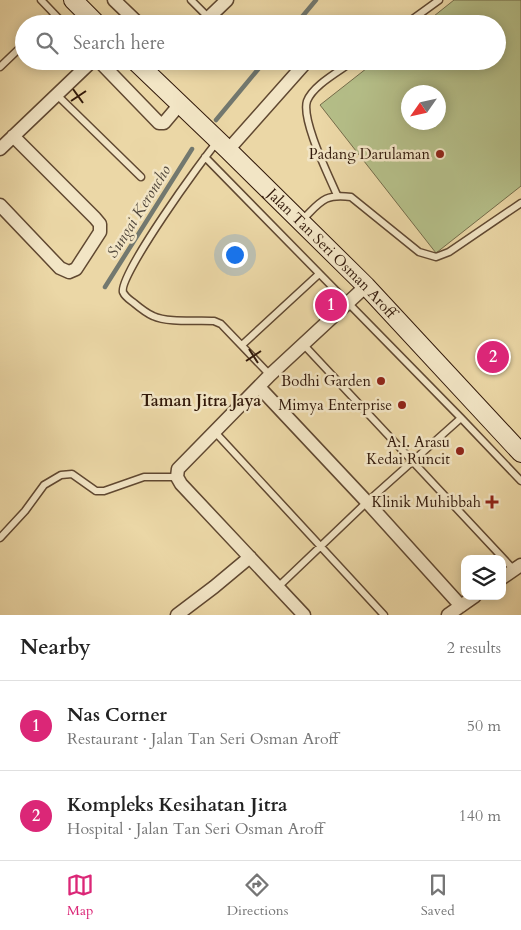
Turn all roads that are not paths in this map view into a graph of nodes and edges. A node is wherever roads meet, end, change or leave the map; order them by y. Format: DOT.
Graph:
graph roads {
  1 [pos="41,0"];
  2 [pos="74,0"];
  3 [pos="114,0"];
  4 [pos="191,0"];
  5 [pos="227,0"];
  6 [pos="439,0"];
  7 [pos="55,14"];
  8 [pos="88,15"];
  9 [pos="130,15"];
  10 [pos="201,15"];
  11 [pos="211,15"];
  12 [pos="418,15"];
  13 [pos="15,53"];
  14 [pos="0,67"];
  15 [pos="83,70"];
  16 [pos="108,70"];
  17 [pos="144,70"];
  18 [pos="298,70"];
  19 [pos="340,70"];
  20 [pos="57,95"];
  21 [pos="180,104"];
  22 [pos="13,136"];
  23 [pos="223,145"];
  24 [pos="0,148"];
  25 [pos="205,157"];
  26 [pos="140,177"];
  27 [pos="337,195"];
  28 [pos="521,203"];
  29 [pos="0,205"];
  30 [pos="300,222"];
  31 [pos="318,274"];
  32 [pos="366,286"];
  33 [pos="348,304"];
  34 [pos="303,344"];
  35 [pos="242,345"];
  36 [pos="270,375"];
  37 [pos="259,387"];
  38 [pos="461,418"];
  39 [pos="214,432"];
  40 [pos="521,453"];
  41 [pos="413,461"];
  42 [pos="177,477"];
  43 [pos="521,481"];
  44 [pos="367,502"];
  45 [pos="0,538"];
  46 [pos="320,548"];
  47 [pos="250,557"];
  48 [pos="518,567"];
  49 [pos="506,575"];
  50 [pos="278,587"];
  51 [pos="470,600"];
  52 [pos="460,606"];
  53 [pos="177,615"];
  54 [pos="304,615"];
  55 [pos="384,615"];
  56 [pos="448,615"];
  1 -- 7 [label="lane"];
  2 -- 8 [label="main road"];
  3 -- 9 [label="street"];
  4 -- 10 [label="lane"];
  5 -- 11 [label="street"];
  6 -- 12 [label="lane"];
  13 -- 14 [label="lane"];
  15 -- 20 [label="street"];
  16 -- 21 [label="street"];
  17 -- 21 [label="main road, Jalan Tan Seri Osman Aroff"];
  18 -- 23 [label="street"];
  19 -- 27 [label="lane"];
  20 -- 22 [label="street"];
  20 -- 26 [label="lane"];
  21 -- 23 [label="main road, Jalan Tan Seri Osman Aroff"];
  22 -- 24 [label="street"];
  22 -- 29 [label="street"];
  23 -- 25 [label="lane"];
  23 -- 30 [label="main road, Jalan Tan Seri Osman Aroff"];
  25 -- 31 [label="lane"];
  25 -- 35 [label="lane"];
  27 -- 28 [label="lane"];
  27 -- 30 [label="lane"];
  30 -- 32 [label="main road, Jalan Tan Seri Osman Aroff"];
  31 -- 33 [label="lane"];
  31 -- 35 [label="lane"];
  32 -- 33 [label="street"];
  32 -- 40 [label="main road, Jalan Tan Seri Osman Aroff"];
  33 -- 34 [label="street"];
  33 -- 38 [label="lane"];
  34 -- 36 [label="street"];
  34 -- 41 [label="lane"];
  35 -- 36 [label="lane"];
  36 -- 37 [label="street"];
  37 -- 39 [label="street"];
  37 -- 44 [label="street"];
  38 -- 41 [label="lane"];
  38 -- 43 [label="lane"];
  39 -- 42 [label="street"];
  39 -- 46 [label="lane"];
  41 -- 44 [label="lane"];
  41 -- 48 [label="lane"];
  42 -- 45 [label="lane"];
  42 -- 47 [label="street"];
  44 -- 46 [label="lane"];
  44 -- 52 [label="street"];
  46 -- 50 [label="lane"];
  46 -- 55 [label="lane"];
  47 -- 50 [label="street"];
  47 -- 53 [label="street"];
  48 -- 49 [label="street"];
  50 -- 54 [label="street"];
  51 -- 52 [label="street"];
  52 -- 56 [label="street"];
}
